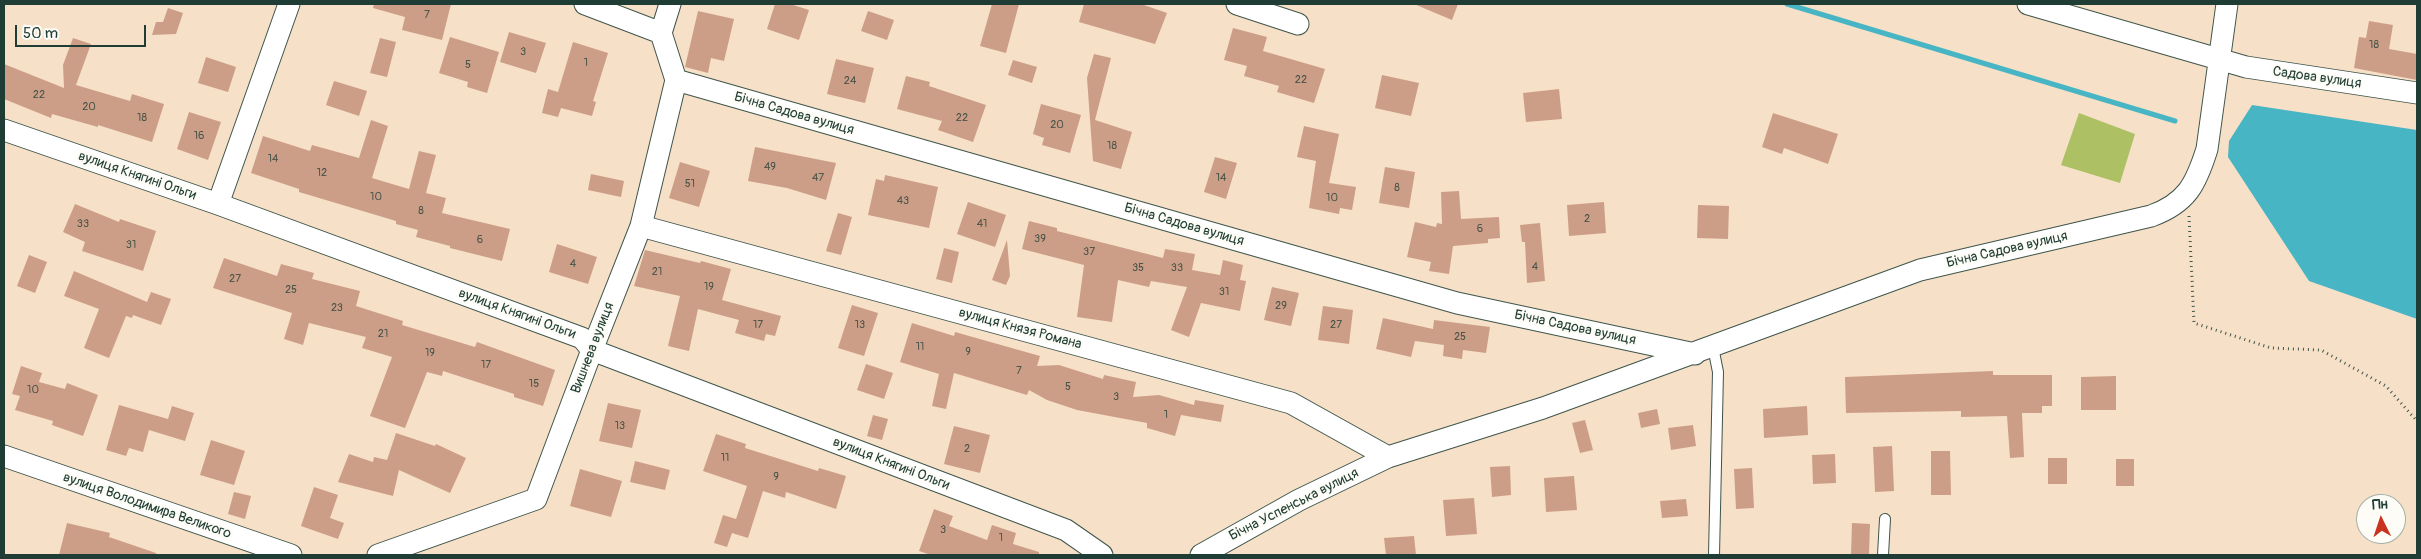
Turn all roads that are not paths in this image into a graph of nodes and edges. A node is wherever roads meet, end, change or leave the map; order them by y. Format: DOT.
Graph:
graph roads {
  1 [pos="289,4"];
  2 [pos="585,4"];
  3 [pos="670,4"];
  4 [pos="1237,4"];
  5 [pos="2028,4"];
  6 [pos="2227,4"];
  7 [pos="1298,24"];
  8 [pos="661,34"];
  9 [pos="2218,60"];
  10 [pos="676,80"];
  11 [pos="2417,93"];
  12 [pos="4,130"];
  13 [pos="218,204"];
  14 [pos="641,226"];
  15 [pos="592,350"];
  16 [pos="1704,350"];
  17 [pos="4,456"];
  18 [pos="1388,457"];
  19 [pos="1885,519"];
  20 [pos="291,555"];
  21 [pos="378,555"];
  22 [pos="1102,555"];
  23 [pos="1201,555"];
  24 [pos="1714,555"];
  25 [pos="1884,555"];
  1 -- 13 [label="street"];
  2 -- 8 [label="street"];
  3 -- 8 [label="street"];
  4 -- 7 [label="street"];
  5 -- 9 [label="street, Садова вулиця"];
  6 -- 9 [label="street"];
  8 -- 10 [label="street"];
  9 -- 11 [label="street, Садова вулиця"];
  9 -- 16 [label="street, Бічна Садова вулиця"];
  10 -- 14 [label="street, Вишнева вулиця"];
  10 -- 16 [label="street, Бічна Садова вулиця"];
  12 -- 13 [label="street, вулиця Княгині Ольги"];
  13 -- 15 [label="street, вулиця Княгині Ольги"];
  14 -- 15 [label="street, Вишнева вулиця"];
  14 -- 18 [label="street, вулиця Князя Романа"];
  15 -- 21 [label="street, Вишнева вулиця"];
  15 -- 22 [label="street, вулиця Княгині Ольги"];
  16 -- 18 [label="street, Бічна Садова вулиця"];
  16 -- 24 [label="lane"];
  17 -- 20 [label="street, вулиця Володимира Великого"];
  18 -- 23 [label="street, Бічна Успенська вулиця"];
  19 -- 25 [label="lane"];
}
